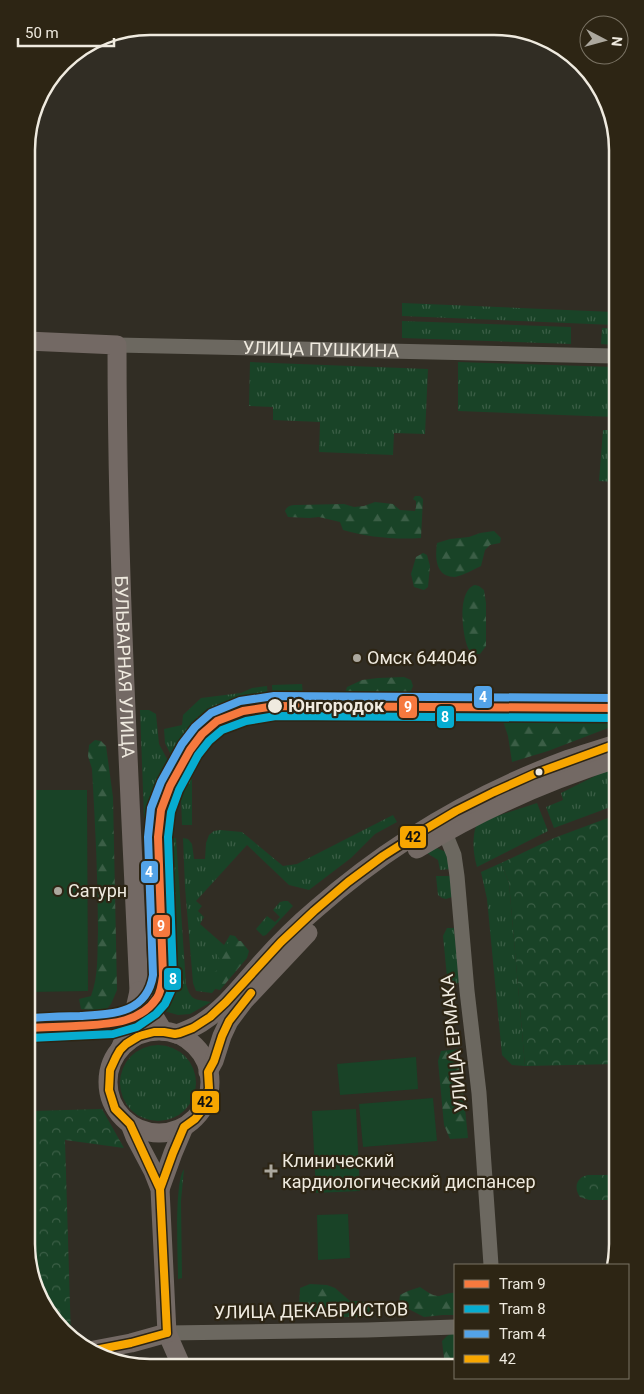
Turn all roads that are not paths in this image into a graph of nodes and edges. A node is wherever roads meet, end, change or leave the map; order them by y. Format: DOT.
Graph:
graph roads {
  1 [pos="35,341"];
  2 [pos="116,345"];
  3 [pos="609,356"];
  4 [pos="609,746"];
  5 [pos="609,761"];
  6 [pos="442,826"];
  7 [pos="139,991"];
  8 [pos="170,1033"];
  9 [pos="120,1049"];
  10 [pos="208,1072"];
  11 [pos="130,1124"];
  12 [pos="184,1128"];
  13 [pos="160,1189"];
  14 [pos="491,1264"];
  15 [pos="454,1327"];
  16 [pos="167,1333"];
  17 [pos="102,1348"];
  18 [pos="178,1359"];
  1 -- 2 [label="main road, УЛИЦА ПУШКИНА"];
  2 -- 3 [label="street, УЛИЦА ПУШКИНА"];
  2 -- 7 [label="main road, БУЛЬВАРНАЯ УЛИЦА"];
  4 -- 6 [label="main road"];
  5 -- 6 [label="main road"];
  6 -- 8 [label="main road"];
  6 -- 10 [label="main road"];
  6 -- 14 [label="street, УЛИЦА ЕРМАКА"];
  7 -- 8 [label="main road, БУЛЬВАРНАЯ УЛИЦА"];
  7 -- 9 [label="main road, БУЛЬВАРНАЯ УЛИЦА"];
  8 -- 9 [label="main road"];
  8 -- 10 [label="main road"];
  9 -- 11 [label="main road"];
  10 -- 12 [label="main road"];
  11 -- 12 [label="main road"];
  11 -- 13 [label="main road"];
  12 -- 13 [label="main road"];
  13 -- 16 [label="main road"];
  15 -- 16 [label="street, УЛИЦА ДЕКАБРИСТОВ"];
  16 -- 17 [label="main road"];
  16 -- 18 [label="main road"];
}
